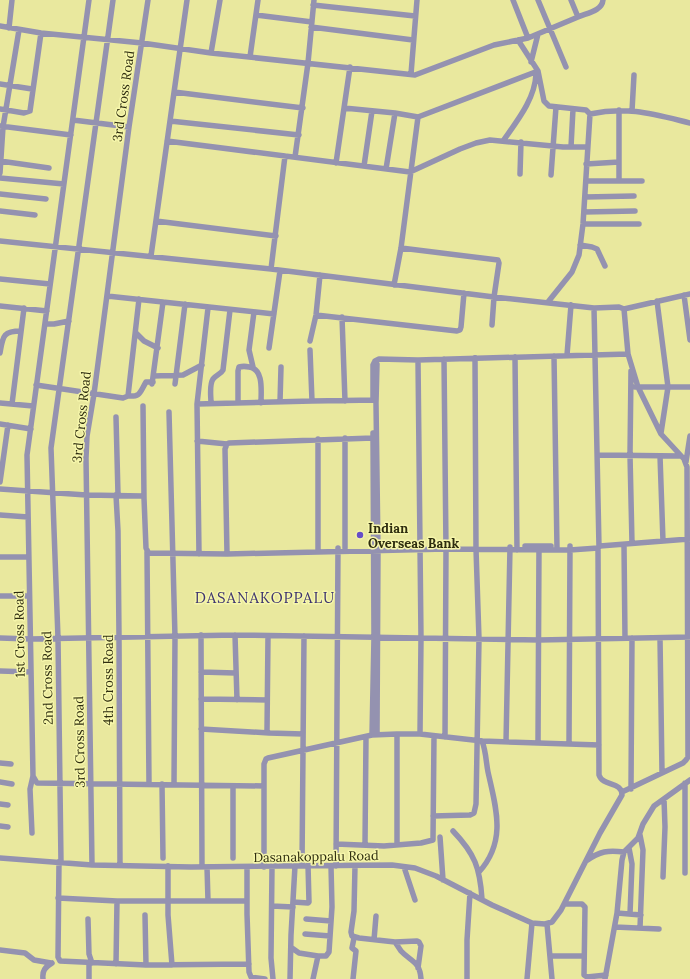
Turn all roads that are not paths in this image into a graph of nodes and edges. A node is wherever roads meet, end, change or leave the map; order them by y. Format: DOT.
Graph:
graph roads {
  1 [pos="12,0"];
  2 [pos="89,0"];
  3 [pos="114,0"];
  4 [pos="148,0"];
  5 [pos="187,0"];
  6 [pos="220,0"];
  7 [pos="258,0"];
  8 [pos="417,0"];
  9 [pos="512,0"];
  10 [pos="538,0"];
  11 [pos="571,0"];
  12 [pos="603,0"];
  13 [pos="314,2"];
  14 [pos="256,15"];
  15 [pos="415,16"];
  16 [pos="578,17"];
  17 [pos="311,25"];
  18 [pos="0,26"];
  19 [pos="9,28"];
  20 [pos="550,29"];
  21 [pos="19,30"];
  22 [pos="41,33"];
  23 [pos="538,34"];
  24 [pos="85,37"];
  25 [pos="528,38"];
  26 [pos="108,40"];
  27 [pos="413,40"];
  28 [pos="518,40"];
  29 [pos="142,43"];
  30 [pos="181,48"];
  31 [pos="211,53"];
  32 [pos="250,57"];
  33 [pos="531,62"];
  34 [pos="308,63"];
  35 [pos="350,67"];
  36 [pos="566,67"];
  37 [pos="537,71"];
  38 [pos="411,74"];
  39 [pos="634,76"];
  40 [pos="0,84"];
  41 [pos="10,86"];
  42 [pos="32,90"];
  43 [pos="174,92"];
  44 [pos="556,107"];
  45 [pos="302,108"];
  46 [pos="344,108"];
  47 [pos="3,109"];
  48 [pos="573,109"];
  49 [pos="619,110"];
  50 [pos="372,111"];
  51 [pos="632,111"];
  52 [pos="395,113"];
  53 [pos="590,114"];
  54 [pos="418,117"];
  55 [pos="73,120"];
  56 [pos="170,121"];
  57 [pos="97,123"];
  58 [pos="690,123"];
  59 [pos="1,126"];
  60 [pos="129,127"];
  61 [pos="71,135"];
  62 [pos="299,135"];
  63 [pos="167,141"];
  64 [pos="503,141"];
  65 [pos="521,142"];
  66 [pos="552,145"];
  67 [pos="570,147"];
  68 [pos="587,147"];
  69 [pos="285,156"];
  70 [pos="295,157"];
  71 [pos="0,161"];
  72 [pos="619,162"];
  73 [pos="336,163"];
  74 [pos="586,164"];
  75 [pos="364,166"];
  76 [pos="49,168"];
  77 [pos="386,169"];
  78 [pos="410,172"];
  79 [pos="0,173"];
  80 [pos="520,174"];
  81 [pos="551,175"];
  82 [pos="0,178"];
  83 [pos="586,181"];
  84 [pos="619,181"];
  85 [pos="642,181"];
  86 [pos="64,184"];
  87 [pos="0,194"];
  88 [pos="634,196"];
  89 [pos="585,197"];
  90 [pos="46,200"];
  91 [pos="0,211"];
  92 [pos="635,211"];
  93 [pos="584,212"];
  94 [pos="35,215"];
  95 [pos="156,222"];
  96 [pos="584,224"];
  97 [pos="639,224"];
  98 [pos="276,236"];
  99 [pos="0,240"];
  100 [pos="55,246"];
  101 [pos="580,246"];
  102 [pos="79,248"];
  103 [pos="401,248"];
  104 [pos="113,252"];
  105 [pos="151,256"];
  106 [pos="605,266"];
  107 [pos="271,269"];
  108 [pos="280,270"];
  109 [pos="320,275"];
  110 [pos="0,280"];
  111 [pos="50,284"];
  112 [pos="394,285"];
  113 [pos="464,293"];
  114 [pos="687,294"];
  115 [pos="107,296"];
  116 [pos="494,297"];
  117 [pos="139,299"];
  118 [pos="657,301"];
  119 [pos="163,302"];
  120 [pos="548,302"];
  121 [pos="185,304"];
  122 [pos="571,305"];
  123 [pos="0,306"];
  124 [pos="24,308"];
  125 [pos="208,308"];
  126 [pos="594,308"];
  127 [pos="624,309"];
  128 [pos="230,310"];
  129 [pos="47,311"];
  130 [pos="254,312"];
  131 [pos="274,314"];
  132 [pos="316,315"];
  133 [pos="342,317"];
  134 [pos="69,320"];
  135 [pos="45,324"];
  136 [pos="492,325"];
  137 [pos="21,331"];
  138 [pos="689,331"];
  139 [pos="136,333"];
  140 [pos="690,340"];
  141 [pos="310,341"];
  142 [pos="158,348"];
  143 [pos="269,348"];
  144 [pos="310,350"];
  145 [pos="0,354"];
  146 [pos="628,354"];
  147 [pos="567,355"];
  148 [pos="554,356"];
  149 [pos="596,356"];
  150 [pos="515,357"];
  151 [pos="475,358"];
  152 [pos="444,359"];
  153 [pos="418,360"];
  154 [pos="202,365"];
  155 [pos="632,365"];
  156 [pos="253,367"];
  157 [pos="281,367"];
  158 [pos="175,375"];
  159 [pos="154,376"];
  160 [pos="174,384"];
  161 [pos="36,385"];
  162 [pos="638,387"];
  163 [pos="668,387"];
  164 [pos="690,387"];
  165 [pos="631,388"];
  166 [pos="60,389"];
  167 [pos="94,394"];
  168 [pos="128,396"];
  169 [pos="345,400"];
  170 [pos="374,400"];
  171 [pos="312,401"];
  172 [pos="280,402"];
  173 [pos="0,403"];
  174 [pos="211,403"];
  175 [pos="238,403"];
  176 [pos="261,403"];
  177 [pos="12,404"];
  178 [pos="197,404"];
  179 [pos="34,406"];
  180 [pos="143,406"];
  181 [pos="169,412"];
  182 [pos="116,417"];
  183 [pos="0,424"];
  184 [pos="8,425"];
  185 [pos="31,429"];
  186 [pos="661,434"];
  187 [pos="690,436"];
  188 [pos="345,438"];
  189 [pos="373,438"];
  190 [pos="318,439"];
  191 [pos="197,441"];
  192 [pos="227,444"];
  193 [pos="598,455"];
  194 [pos="630,455"];
  195 [pos="660,456"];
  196 [pos="681,456"];
  197 [pos="689,456"];
  198 [pos="686,462"];
  199 [pos="0,482"];
  200 [pos="0,489"];
  201 [pos="27,492"];
  202 [pos="53,493"];
  203 [pos="86,495"];
  204 [pos="117,495"];
  205 [pos="144,498"];
  206 [pos="0,515"];
  207 [pos="28,517"];
  208 [pos="688,540"];
  209 [pos="663,541"];
  210 [pos="632,543"];
  211 [pos="624,545"];
  212 [pos="476,547"];
  213 [pos="597,547"];
  214 [pos="345,548"];
  215 [pos="420,548"];
  216 [pos="446,548"];
  217 [pos="510,548"];
  218 [pos="517,548"];
  219 [pos="539,548"];
  220 [pos="557,548"];
  221 [pos="570,548"];
  222 [pos="376,549"];
  223 [pos="318,550"];
  224 [pos="338,550"];
  225 [pos="147,552"];
  226 [pos="173,552"];
  227 [pos="199,552"];
  228 [pos="227,552"];
  229 [pos="0,557"];
  230 [pos="28,557"];
  231 [pos="0,596"];
  232 [pos="29,596"];
  233 [pos="235,635"];
  234 [pos="148,636"];
  235 [pos="201,636"];
  236 [pos="268,636"];
  237 [pos="304,636"];
  238 [pos="88,637"];
  239 [pos="119,637"];
  240 [pos="175,637"];
  241 [pos="337,637"];
  242 [pos="376,637"];
  243 [pos="689,637"];
  244 [pos="0,638"];
  245 [pos="58,638"];
  246 [pos="421,638"];
  247 [pos="446,638"];
  248 [pos="625,638"];
  249 [pos="632,638"];
  250 [pos="660,638"];
  251 [pos="30,639"];
  252 [pos="479,639"];
  253 [pos="570,639"];
  254 [pos="599,639"];
  255 [pos="508,640"];
  256 [pos="539,640"];
  257 [pos="0,671"];
  258 [pos="31,672"];
  259 [pos="201,672"];
  260 [pos="235,673"];
  261 [pos="201,699"];
  262 [pos="237,700"];
  263 [pos="267,700"];
  264 [pos="201,729"];
  265 [pos="269,732"];
  266 [pos="303,734"];
  267 [pos="397,734"];
  268 [pos="420,734"];
  269 [pos="374,735"];
  270 [pos="434,736"];
  271 [pos="366,737"];
  272 [pos="445,737"];
  273 [pos="479,741"];
  274 [pos="506,742"];
  275 [pos="336,743"];
  276 [pos="538,743"];
  277 [pos="569,744"];
  278 [pos="599,745"];
  279 [pos="304,750"];
  280 [pos="0,763"];
  281 [pos="11,764"];
  282 [pos="662,772"];
  283 [pos="33,776"];
  284 [pos="0,782"];
  285 [pos="688,782"];
  286 [pos="12,784"];
  287 [pos="60,784"];
  288 [pos="90,784"];
  289 [pos="120,784"];
  290 [pos="149,784"];
  291 [pos="162,784"];
  292 [pos="174,785"];
  293 [pos="201,786"];
  294 [pos="233,786"];
  295 [pos="264,786"];
  296 [pos="631,789"];
  297 [pos="622,792"];
  298 [pos="664,799"];
  299 [pos="0,804"];
  300 [pos="8,805"];
  301 [pos="433,816"];
  302 [pos="0,826"];
  303 [pos="8,827"];
  304 [pos="453,831"];
  305 [pos="32,834"];
  306 [pos="640,835"];
  307 [pos="440,837"];
  308 [pos="336,844"];
  309 [pos="366,845"];
  310 [pos="397,845"];
  311 [pos="627,850"];
  312 [pos="0,858"];
  313 [pos="163,858"];
  314 [pos="233,858"];
  315 [pos="60,862"];
  316 [pos="584,862"];
  317 [pos="92,864"];
  318 [pos="120,865"];
  319 [pos="168,866"];
  320 [pos="272,866"];
  321 [pos="295,866"];
  322 [pos="305,866"];
  323 [pos="334,866"];
  324 [pos="355,866"];
  325 [pos="205,867"];
  326 [pos="247,867"];
  327 [pos="264,867"];
  328 [pos="404,867"];
  329 [pos="479,872"];
  330 [pos="685,873"];
  331 [pos="663,877"];
  332 [pos="443,880"];
  333 [pos="470,893"];
  334 [pos="58,898"];
  335 [pos="482,899"];
  336 [pos="415,900"];
  337 [pos="117,901"];
  338 [pos="168,901"];
  339 [pos="208,901"];
  340 [pos="247,901"];
  341 [pos="565,904"];
  342 [pos="293,905"];
  343 [pos="272,906"];
  344 [pos="617,912"];
  345 [pos="630,914"];
  346 [pos="145,915"];
  347 [pos="641,915"];
  348 [pos="376,916"];
  349 [pos="306,918"];
  350 [pos="88,919"];
  351 [pos="331,921"];
  352 [pos="532,923"];
  353 [pos="547,924"];
  354 [pos="615,927"];
  355 [pos="640,928"];
  356 [pos="659,929"];
  357 [pos="305,934"];
  358 [pos="330,936"];
  359 [pos="354,938"];
  360 [pos="374,940"];
  361 [pos="395,942"];
  362 [pos="292,948"];
  363 [pos="0,950"];
  364 [pos="318,956"];
  365 [pos="551,956"];
  366 [pos="583,956"];
  367 [pos="59,960"];
  368 [pos="91,963"];
  369 [pos="51,964"];
  370 [pos="116,964"];
  371 [pos="249,964"];
  372 [pos="146,965"];
  373 [pos="172,965"];
  374 [pos="418,968"];
  375 [pos="605,977"];
  376 [pos="43,979"];
  377 [pos="89,979"];
  378 [pos="264,979"];
  379 [pos="273,979"];
  380 [pos="290,979"];
  381 [pos="313,979"];
  382 [pos="353,979"];
  383 [pos="421,979"];
  384 [pos="467,979"];
  385 [pos="527,979"];
  386 [pos="552,979"];
  1 -- 19 [label="street"];
  2 -- 24 [label="street, 1st Cross Road"];
  3 -- 26 [label="street, 2nd Cross Road"];
  4 -- 29 [label="street, 3rd Cross Road"];
  5 -- 30 [label="street"];
  6 -- 31 [label="street"];
  7 -- 14 [label="street"];
  8 -- 15 [label="street"];
  9 -- 25 [label="street"];
  10 -- 20 [label="street"];
  11 -- 16 [label="street"];
  12 -- 16 [label="street"];
  13 -- 15 [label="street"];
  13 -- 17 [label="street"];
  14 -- 17 [label="street"];
  14 -- 32 [label="street"];
  15 -- 27 [label="street"];
  16 -- 20 [label="street"];
  17 -- 27 [label="street"];
  17 -- 34 [label="street"];
  18 -- 19 [label="street"];
  19 -- 21 [label="street"];
  20 -- 23 [label="street"];
  20 -- 36 [label="street"];
  21 -- 22 [label="street"];
  21 -- 41 [label="street"];
  22 -- 24 [label="street"];
  22 -- 42 [label="street"];
  23 -- 25 [label="street"];
  23 -- 33 [label="street"];
  24 -- 26 [label="street"];
  24 -- 55 [label="street, 1st Cross Road"];
  25 -- 28 [label="street"];
  26 -- 29 [label="street"];
  26 -- 57 [label="street, 2nd Cross Road"];
  27 -- 38 [label="street"];
  28 -- 33 [label="street"];
  28 -- 38 [label="street"];
  29 -- 30 [label="street"];
  29 -- 60 [label="street, 3rd Cross Road"];
  30 -- 31 [label="street"];
  30 -- 43 [label="street"];
  31 -- 32 [label="street"];
  32 -- 34 [label="street"];
  33 -- 37 [label="street"];
  34 -- 35 [label="street"];
  34 -- 45 [label="street"];
  35 -- 38 [label="street"];
  35 -- 46 [label="street"];
  37 -- 44 [label="street"];
  37 -- 54 [label="street"];
  37 -- 64 [label="street"];
  39 -- 51 [label="street"];
  40 -- 41 [label="street"];
  41 -- 42 [label="street"];
  41 -- 47 [label="street"];
  42 -- 47 [label="street"];
  43 -- 45 [label="street"];
  43 -- 56 [label="street"];
  44 -- 48 [label="street"];
  44 -- 66 [label="street"];
  45 -- 62 [label="street"];
  46 -- 50 [label="street"];
  46 -- 73 [label="street"];
  47 -- 59 [label="street"];
  48 -- 53 [label="street"];
  48 -- 67 [label="street"];
  49 -- 51 [label="street"];
  49 -- 53 [label="street"];
  49 -- 72 [label="street"];
  50 -- 52 [label="street"];
  50 -- 75 [label="street"];
  51 -- 58 [label="street"];
  52 -- 54 [label="street"];
  52 -- 77 [label="street"];
  53 -- 68 [label="street"];
  54 -- 78 [label="street"];
  55 -- 57 [label="street"];
  55 -- 61 [label="street, 1st Cross Road"];
  56 -- 62 [label="street"];
  56 -- 63 [label="street"];
  57 -- 60 [label="street"];
  57 -- 102 [label="street, 2nd Cross Road"];
  59 -- 61 [label="street"];
  59 -- 71 [label="street"];
  60 -- 104 [label="street, 3rd Cross Road"];
  61 -- 86 [label="street, 1st Cross Road"];
  62 -- 70 [label="street"];
  63 -- 69 [label="street"];
  63 -- 95 [label="street"];
  64 -- 65 [label="street"];
  64 -- 78 [label="street"];
  65 -- 66 [label="street"];
  65 -- 80 [label="street"];
  66 -- 67 [label="street"];
  66 -- 81 [label="street"];
  67 -- 68 [label="street"];
  68 -- 74 [label="street"];
  69 -- 70 [label="street"];
  69 -- 98 [label="street"];
  70 -- 73 [label="street"];
  71 -- 76 [label="street"];
  71 -- 79 [label="street"];
  72 -- 74 [label="street"];
  72 -- 84 [label="street"];
  73 -- 75 [label="street"];
  74 -- 83 [label="street"];
  75 -- 77 [label="street"];
  77 -- 78 [label="street"];
  78 -- 103 [label="street"];
  82 -- 86 [label="street"];
  83 -- 84 [label="street"];
  83 -- 89 [label="street"];
  84 -- 85 [label="street"];
  86 -- 100 [label="street, 1st Cross Road"];
  87 -- 90 [label="street"];
  88 -- 89 [label="street"];
  89 -- 93 [label="street"];
  91 -- 94 [label="street"];
  92 -- 93 [label="street"];
  93 -- 96 [label="street"];
  95 -- 98 [label="street"];
  95 -- 105 [label="street"];
  96 -- 97 [label="street"];
  96 -- 101 [label="street"];
  98 -- 107 [label="street"];
  99 -- 100 [label="street"];
  100 -- 102 [label="street"];
  100 -- 111 [label="street, 1st Cross Road"];
  101 -- 106 [label="street"];
  101 -- 120 [label="street"];
  102 -- 104 [label="street"];
  102 -- 134 [label="street, 2nd Cross Road"];
  103 -- 112 [label="street"];
  103 -- 116 [label="street"];
  104 -- 105 [label="street"];
  104 -- 115 [label="street, 3rd Cross Road"];
  105 -- 107 [label="street"];
  107 -- 108 [label="street"];
  108 -- 109 [label="street"];
  108 -- 131 [label="street"];
  109 -- 112 [label="street"];
  109 -- 132 [label="street"];
  110 -- 111 [label="street"];
  111 -- 129 [label="street, 1st Cross Road"];
  112 -- 113 [label="street"];
  113 -- 116 [label="street"];
  113 -- 133 [label="street"];
  114 -- 118 [label="street"];
  114 -- 138 [label="street"];
  115 -- 117 [label="street"];
  115 -- 167 [label="street, 3rd Cross Road"];
  116 -- 120 [label="street"];
  116 -- 136 [label="street"];
  117 -- 119 [label="street"];
  117 -- 139 [label="street"];
  118 -- 127 [label="street"];
  118 -- 163 [label="street"];
  119 -- 121 [label="street"];
  119 -- 142 [label="street"];
  120 -- 122 [label="street"];
  121 -- 125 [label="street"];
  121 -- 158 [label="street"];
  122 -- 126 [label="street"];
  122 -- 147 [label="street"];
  123 -- 124 [label="street"];
  124 -- 129 [label="street"];
  124 -- 137 [label="street"];
  125 -- 128 [label="street"];
  125 -- 154 [label="street"];
  126 -- 127 [label="street"];
  126 -- 149 [label="street"];
  127 -- 146 [label="street"];
  128 -- 130 [label="street"];
  128 -- 174 [label="street"];
  129 -- 135 [label="street, 1st Cross Road"];
  130 -- 131 [label="street"];
  130 -- 156 [label="street"];
  131 -- 143 [label="street"];
  132 -- 133 [label="street"];
  132 -- 141 [label="street"];
  133 -- 169 [label="street"];
  134 -- 135 [label="street"];
  134 -- 166 [label="street, 2nd Cross Road"];
  135 -- 161 [label="street, 1st Cross Road"];
  137 -- 145 [label="street"];
  137 -- 177 [label="street"];
  138 -- 140 [label="street"];
  139 -- 142 [label="street"];
  139 -- 168 [label="street"];
  142 -- 159 [label="street"];
  144 -- 171 [label="street"];
  146 -- 149 [label="street"];
  146 -- 155 [label="street"];
  147 -- 148 [label="street"];
  147 -- 149 [label="street"];
  148 -- 150 [label="street"];
  148 -- 220 [label="street"];
  149 -- 193 [label="street"];
  150 -- 151 [label="street"];
  150 -- 218 [label="street"];
  151 -- 152 [label="street"];
  151 -- 212 [label="street"];
  152 -- 153 [label="street"];
  152 -- 216 [label="street"];
  153 -- 170 [label="street"];
  153 -- 215 [label="street"];
  154 -- 158 [label="street"];
  154 -- 178 [label="street"];
  155 -- 162 [label="street"];
  155 -- 165 [label="street"];
  156 -- 175 [label="street"];
  156 -- 176 [label="street"];
  157 -- 172 [label="street"];
  158 -- 159 [label="street"];
  158 -- 160 [label="street"];
  159 -- 168 [label="street"];
  161 -- 166 [label="street"];
  161 -- 179 [label="street, 1st Cross Road"];
  162 -- 163 [label="street"];
  162 -- 165 [label="street"];
  162 -- 186 [label="street"];
  163 -- 164 [label="street"];
  163 -- 186 [label="street"];
  165 -- 194 [label="street"];
  166 -- 167 [label="street"];
  166 -- 202 [label="street, 2nd Cross Road"];
  167 -- 168 [label="street"];
  167 -- 203 [label="street, 3rd Cross Road"];
  169 -- 170 [label="street"];
  169 -- 171 [label="street"];
  170 -- 189 [label="street"];
  170 -- 222 [label="street"];
  171 -- 172 [label="street"];
  172 -- 176 [label="street"];
  173 -- 177 [label="street"];
  174 -- 175 [label="street"];
  174 -- 178 [label="street"];
  175 -- 176 [label="street"];
  177 -- 179 [label="street"];
  178 -- 191 [label="street"];
  179 -- 185 [label="street, 1st Cross Road"];
  180 -- 205 [label="street"];
  181 -- 226 [label="street"];
  182 -- 204 [label="street, 4th Cross Road"];
  183 -- 184 [label="street"];
  184 -- 185 [label="street"];
  184 -- 199 [label="street"];
  185 -- 201 [label="street, 1st Cross Road"];
  186 -- 196 [label="street"];
  187 -- 197 [label="street"];
  188 -- 189 [label="street"];
  188 -- 190 [label="street"];
  188 -- 214 [label="street"];
  189 -- 222 [label="street"];
  190 -- 192 [label="street"];
  190 -- 223 [label="street"];
  191 -- 192 [label="street"];
  191 -- 227 [label="street"];
  192 -- 228 [label="street"];
  193 -- 194 [label="street"];
  193 -- 213 [label="street"];
  194 -- 195 [label="street"];
  194 -- 210 [label="street"];
  195 -- 196 [label="street"];
  195 -- 209 [label="street"];
  196 -- 198 [label="street"];
  197 -- 198 [label="street"];
  198 -- 208 [label="street"];
  200 -- 201 [label="street"];
  201 -- 202 [label="street"];
  201 -- 207 [label="street, 1st Cross Road"];
  202 -- 203 [label="street"];
  202 -- 245 [label="street, 2nd Cross Road"];
  203 -- 204 [label="street"];
  203 -- 238 [label="street, 3rd Cross Road"];
  204 -- 205 [label="street"];
  204 -- 239 [label="street, 4th Cross Road"];
  205 -- 225 [label="street"];
  206 -- 207 [label="street"];
  207 -- 230 [label="street, 1st Cross Road"];
  208 -- 209 [label="street"];
  208 -- 243 [label="street"];
  209 -- 210 [label="street"];
  210 -- 211 [label="street"];
  211 -- 213 [label="street"];
  211 -- 248 [label="street"];
  212 -- 216 [label="street"];
  212 -- 217 [label="street"];
  212 -- 252 [label="street"];
  213 -- 221 [label="street"];
  213 -- 254 [label="street"];
  214 -- 222 [label="street"];
  214 -- 224 [label="street"];
  215 -- 216 [label="street"];
  215 -- 222 [label="street"];
  215 -- 246 [label="street"];
  216 -- 247 [label="street"];
  217 -- 218 [label="street"];
  217 -- 255 [label="street"];
  218 -- 219 [label="street"];
  219 -- 220 [label="street"];
  219 -- 256 [label="street"];
  220 -- 221 [label="street"];
  221 -- 253 [label="street"];
  222 -- 224 [label="street"];
  222 -- 242 [label="street"];
  223 -- 224 [label="street"];
  223 -- 228 [label="street"];
  224 -- 241 [label="street"];
  225 -- 226 [label="street"];
  225 -- 234 [label="street"];
  226 -- 227 [label="street"];
  226 -- 240 [label="street"];
  227 -- 228 [label="street"];
  229 -- 230 [label="street"];
  230 -- 232 [label="street, 1st Cross Road"];
  231 -- 232 [label="street"];
  232 -- 251 [label="street, 1st Cross Road"];
  233 -- 235 [label="street"];
  233 -- 236 [label="street"];
  233 -- 260 [label="street"];
  234 -- 239 [label="street"];
  234 -- 240 [label="street"];
  234 -- 290 [label="street"];
  235 -- 240 [label="street"];
  235 -- 259 [label="street"];
  236 -- 237 [label="street"];
  236 -- 263 [label="street"];
  237 -- 241 [label="street"];
  237 -- 266 [label="street"];
  238 -- 239 [label="street"];
  238 -- 245 [label="street"];
  238 -- 288 [label="street, 3rd Cross Road"];
  239 -- 289 [label="street, 4th Cross Road"];
  240 -- 292 [label="street"];
  241 -- 242 [label="street"];
  241 -- 275 [label="street"];
  242 -- 246 [label="street"];
  242 -- 269 [label="street"];
  243 -- 250 [label="street"];
  243 -- 282 [label="street"];
  244 -- 251 [label="street"];
  245 -- 251 [label="street"];
  245 -- 287 [label="street, 2nd Cross Road"];
  246 -- 247 [label="street"];
  246 -- 268 [label="street"];
  247 -- 252 [label="street"];
  247 -- 272 [label="street"];
  248 -- 249 [label="street"];
  248 -- 254 [label="street"];
  249 -- 250 [label="street"];
  249 -- 296 [label="street"];
  250 -- 282 [label="street"];
  251 -- 258 [label="street, 1st Cross Road"];
  252 -- 255 [label="street"];
  252 -- 273 [label="street"];
  253 -- 254 [label="street"];
  253 -- 256 [label="street"];
  253 -- 277 [label="street"];
  254 -- 278 [label="street"];
  255 -- 256 [label="street"];
  255 -- 274 [label="street"];
  256 -- 276 [label="street"];
  257 -- 258 [label="street"];
  258 -- 283 [label="street, 1st Cross Road"];
  259 -- 260 [label="street"];
  259 -- 261 [label="street"];
  260 -- 262 [label="street"];
  261 -- 262 [label="street"];
  261 -- 264 [label="street"];
  262 -- 263 [label="street"];
  263 -- 265 [label="street"];
  264 -- 265 [label="street"];
  264 -- 293 [label="street"];
  265 -- 266 [label="street"];
  266 -- 279 [label="street"];
  267 -- 268 [label="street"];
  267 -- 269 [label="street"];
  267 -- 310 [label="street"];
  268 -- 270 [label="street"];
  269 -- 271 [label="street"];
  270 -- 272 [label="street"];
  270 -- 301 [label="street"];
  271 -- 275 [label="street"];
  271 -- 309 [label="street"];
  272 -- 273 [label="street"];
  273 -- 274 [label="street"];
  273 -- 301 [label="street"];
  273 -- 329 [label="street"];
  274 -- 276 [label="street"];
  275 -- 279 [label="street"];
  275 -- 308 [label="street"];
  276 -- 277 [label="street"];
  277 -- 278 [label="street"];
  278 -- 297 [label="street"];
  279 -- 295 [label="street"];
  279 -- 322 [label="street"];
  280 -- 281 [label="street"];
  282 -- 296 [label="street"];
  283 -- 287 [label="street"];
  283 -- 305 [label="street, 1st Cross Road"];
  284 -- 286 [label="street"];
  285 -- 298 [label="street"];
  285 -- 330 [label="street"];
  287 -- 288 [label="street"];
  287 -- 315 [label="street, 2nd Cross Road"];
  288 -- 289 [label="street"];
  288 -- 317 [label="street, 3rd Cross Road"];
  289 -- 290 [label="street"];
  289 -- 318 [label="street, 4th Cross Road"];
  290 -- 291 [label="street"];
  291 -- 292 [label="street"];
  291 -- 313 [label="street"];
  292 -- 293 [label="street"];
  293 -- 294 [label="street"];
  293 -- 325 [label="street"];
  294 -- 295 [label="street"];
  294 -- 314 [label="street"];
  295 -- 327 [label="street"];
  296 -- 297 [label="street"];
  297 -- 316 [label="street"];
  298 -- 306 [label="street"];
  298 -- 331 [label="street"];
  299 -- 300 [label="street"];
  301 -- 310 [label="street"];
  302 -- 303 [label="street"];
  304 -- 329 [label="street"];
  306 -- 311 [label="street"];
  306 -- 347 [label="street"];
  307 -- 332 [label="street"];
  308 -- 309 [label="street"];
  308 -- 323 [label="street"];
  309 -- 310 [label="street"];
  311 -- 316 [label="street"];
  311 -- 344 [label="street"];
  311 -- 345 [label="street"];
  312 -- 315 [label="street, Dasanakoppalu Road"];
  315 -- 317 [label="street, Dasanakoppalu Road"];
  315 -- 334 [label="street, 2nd Cross Road"];
  316 -- 341 [label="street"];
  317 -- 318 [label="street, Dasanakoppalu Road"];
  318 -- 319 [label="street, Dasanakoppalu Road"];
  319 -- 325 [label="street, Dasanakoppalu Road"];
  319 -- 338 [label="street"];
  320 -- 321 [label="street, Dasanakoppalu Road"];
  320 -- 327 [label="street, Dasanakoppalu Road"];
  320 -- 343 [label="street"];
  321 -- 322 [label="street, Dasanakoppalu Road"];
  321 -- 342 [label="street"];
  322 -- 323 [label="street, Dasanakoppalu Road"];
  322 -- 342 [label="street"];
  323 -- 324 [label="street, Dasanakoppalu Road"];
  323 -- 351 [label="street"];
  324 -- 328 [label="street, Dasanakoppalu Road"];
  324 -- 359 [label="street"];
  325 -- 326 [label="street, Dasanakoppalu Road"];
  325 -- 339 [label="street"];
  326 -- 327 [label="street, Dasanakoppalu Road"];
  326 -- 340 [label="street"];
  328 -- 332 [label="street, Dasanakoppalu Road"];
  328 -- 336 [label="street"];
  329 -- 335 [label="street"];
  332 -- 333 [label="street, Dasanakoppalu Road"];
  333 -- 335 [label="street, Dasanakoppalu Road"];
  333 -- 384 [label="street"];
  334 -- 337 [label="street"];
  334 -- 367 [label="street, 2nd Cross Road"];
  335 -- 352 [label="street, Dasanakoppalu Road"];
  337 -- 338 [label="street"];
  337 -- 370 [label="street"];
  338 -- 339 [label="street"];
  338 -- 373 [label="street"];
  339 -- 340 [label="street"];
  340 -- 371 [label="street"];
  341 -- 353 [label="street"];
  341 -- 366 [label="street"];
  342 -- 343 [label="street"];
  342 -- 362 [label="street"];
  343 -- 379 [label="street"];
  344 -- 345 [label="street"];
  344 -- 354 [label="street"];
  345 -- 347 [label="street"];
  346 -- 372 [label="street"];
  347 -- 355 [label="street"];
  348 -- 360 [label="street"];
  349 -- 351 [label="street"];
  350 -- 368 [label="street"];
  351 -- 358 [label="street"];
  352 -- 353 [label="street, Dasanakoppalu Road"];
  352 -- 385 [label="street"];
  353 -- 365 [label="street"];
  354 -- 355 [label="street"];
  354 -- 375 [label="street"];
  355 -- 356 [label="street"];
  357 -- 358 [label="street"];
  358 -- 364 [label="street"];
  359 -- 360 [label="street"];
  359 -- 382 [label="street"];
  360 -- 361 [label="street"];
  361 -- 374 [label="street"];
  361 -- 374 [label="street"];
  362 -- 364 [label="street"];
  362 -- 380 [label="street"];
  363 -- 369 [label="street"];
  364 -- 381 [label="street"];
  365 -- 366 [label="street"];
  365 -- 386 [label="street"];
  366 -- 375 [label="street"];
  367 -- 368 [label="street"];
  367 -- 369 [label="street"];
  368 -- 370 [label="street"];
  368 -- 377 [label="street"];
  369 -- 376 [label="street"];
  370 -- 372 [label="street"];
  371 -- 373 [label="street"];
  371 -- 378 [label="street"];
  372 -- 373 [label="street"];
  374 -- 383 [label="street"];
}
